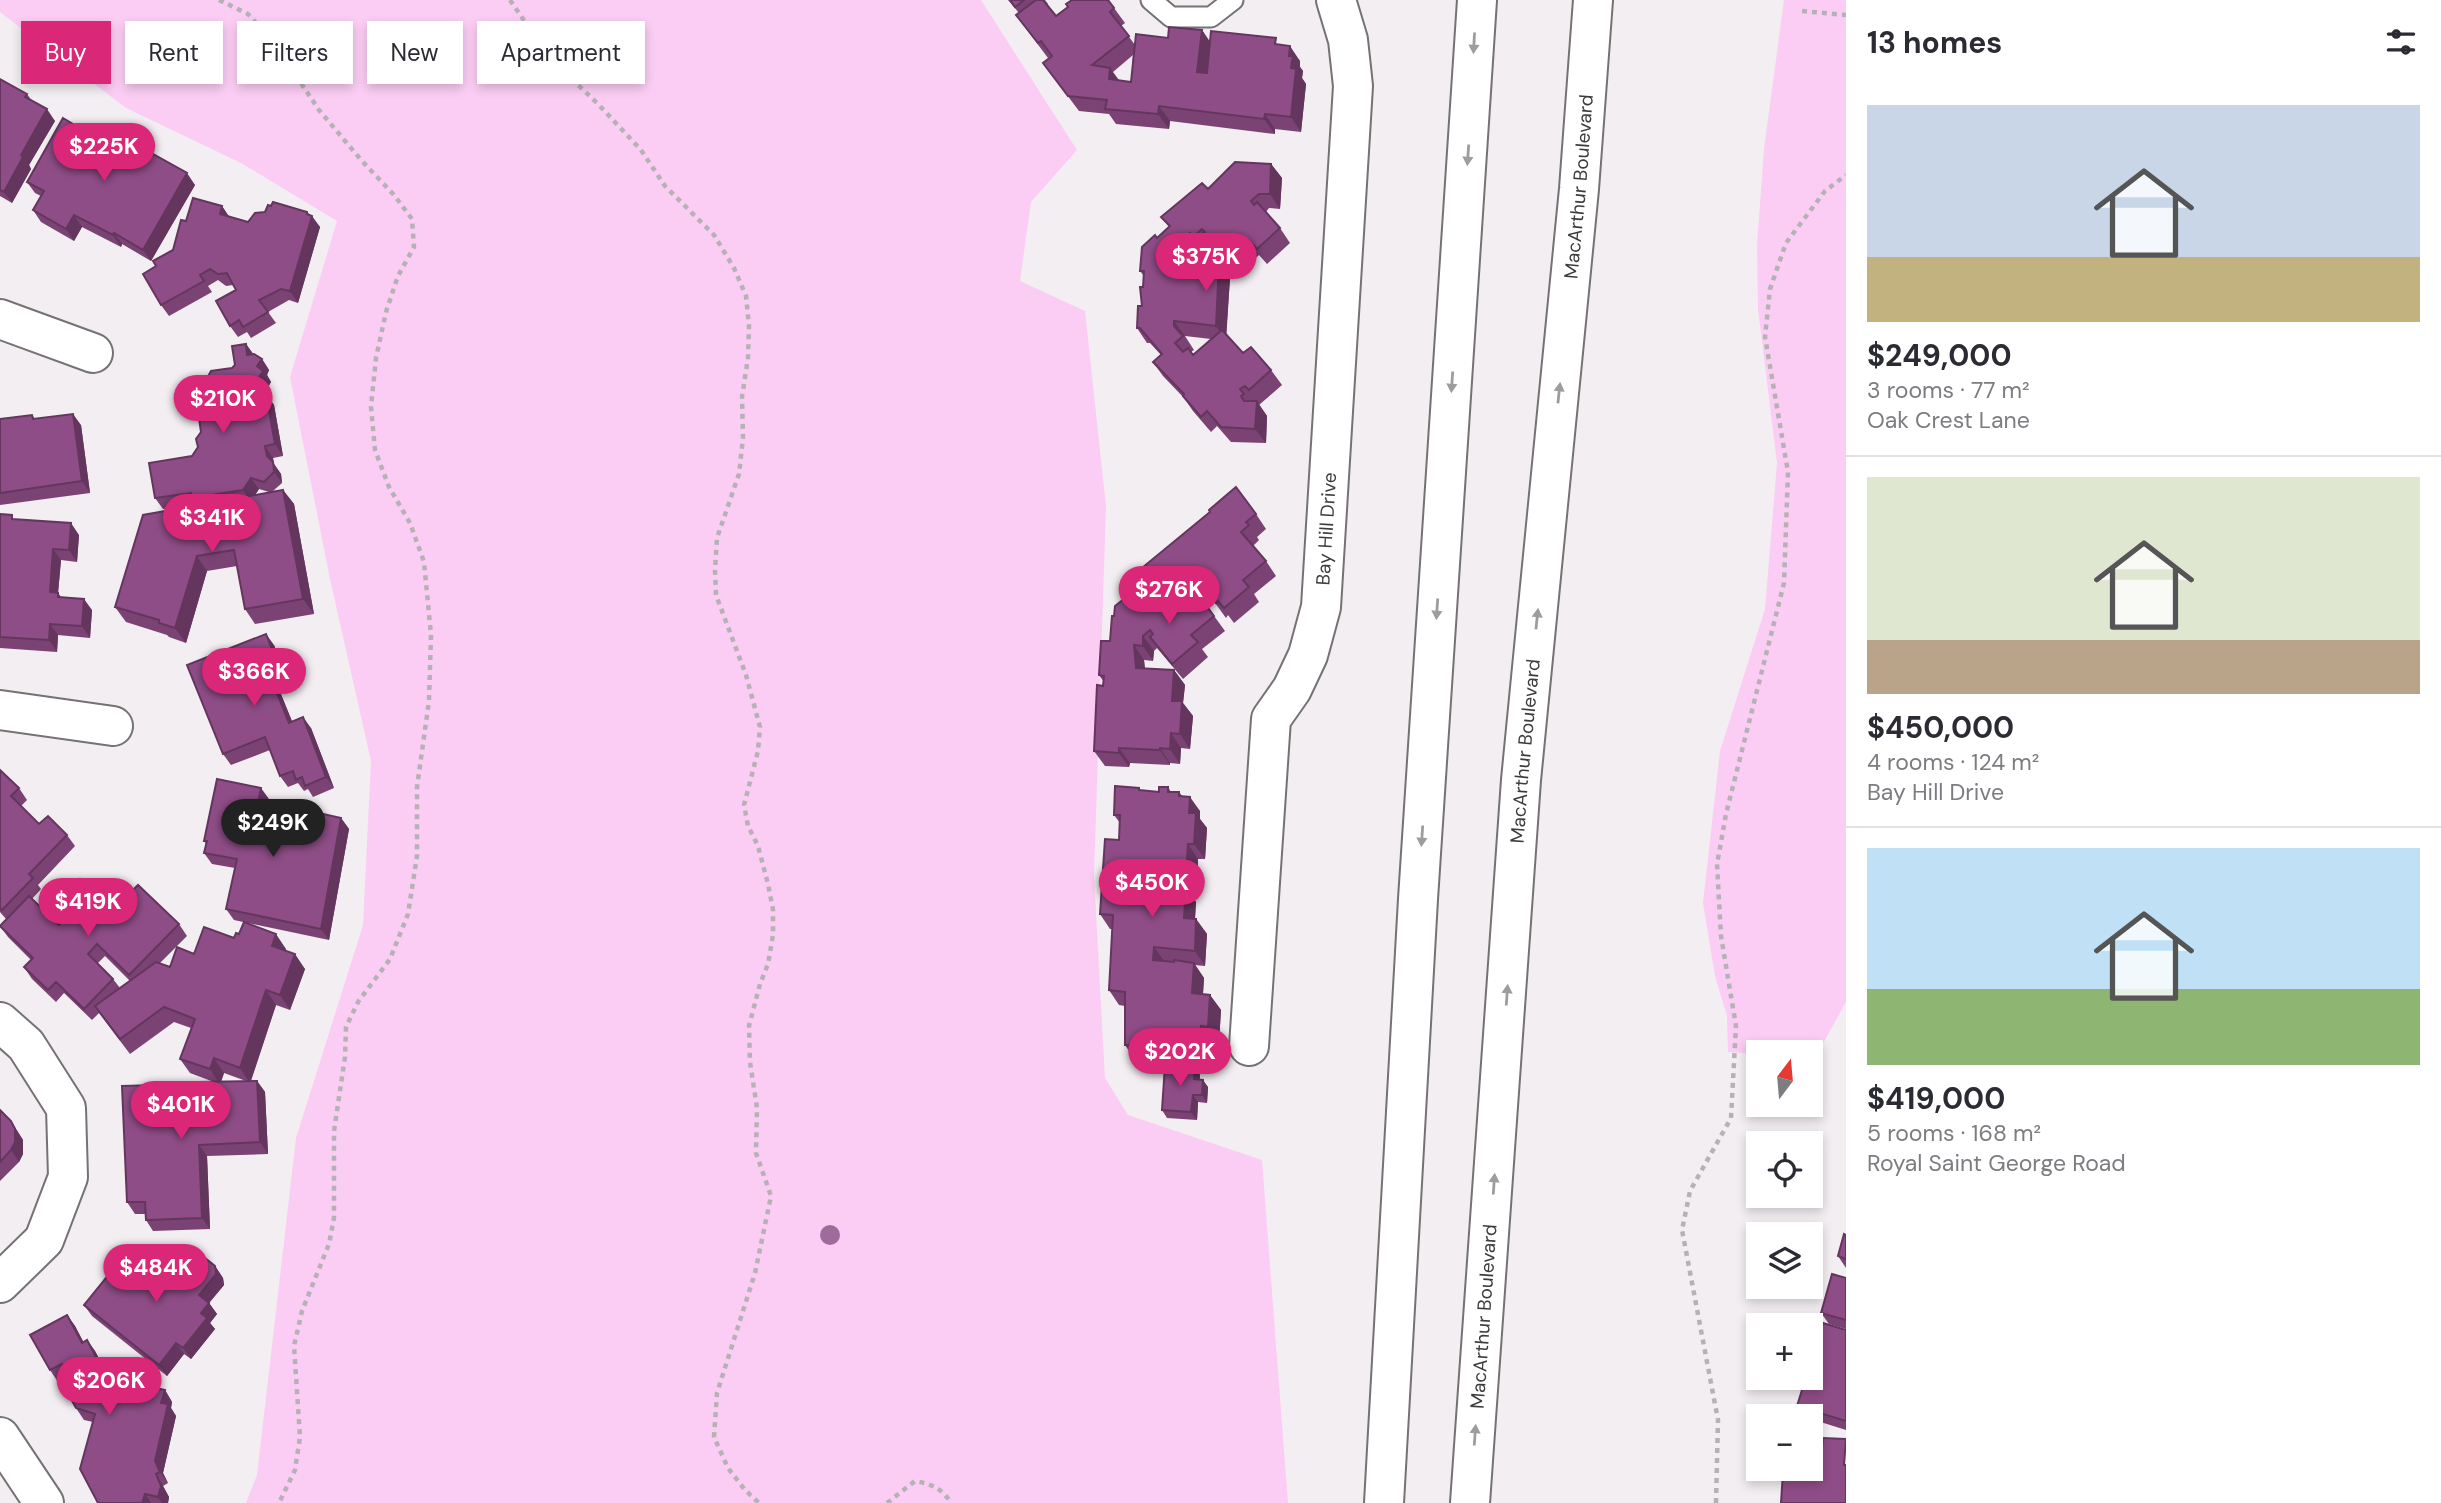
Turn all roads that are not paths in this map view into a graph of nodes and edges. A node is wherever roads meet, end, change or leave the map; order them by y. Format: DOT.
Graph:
graph roads {
  1 [pos="1151,0"];
  2 [pos="1233,0"];
  3 [pos="1336,0"];
  4 [pos="1477,0"];
  5 [pos="1593,0"];
  6 [pos="1605,0"];
  7 [pos="1591,48"];
  8 [pos="0,319"];
  9 [pos="93,353"];
  10 [pos="0,710"];
  11 [pos="113,726"];
  12 [pos="0,1021"];
  13 [pos="1249,1046"];
  14 [pos="0,1283"];
  15 [pos="0,1437"];
  16 [pos="44,1503"];
  17 [pos="1384,1503"];
  18 [pos="1470,1503"];
  1 -- 2 [label="lane"];
  3 -- 13 [label="main road, Bay Hill Drive"];
  4 -- 17 [label="main road, one-way"];
  5 -- 7 [label="main road, MacArthur Boulevard"];
  6 -- 7 [label="main road"];
  18 -- 7 [label="main road, MacArthur Boulevard, one-way"];
  8 -- 9 [label="main road"];
  10 -- 11 [label="main road"];
  12 -- 14 [label="main road"];
  15 -- 16 [label="main road"];
}
